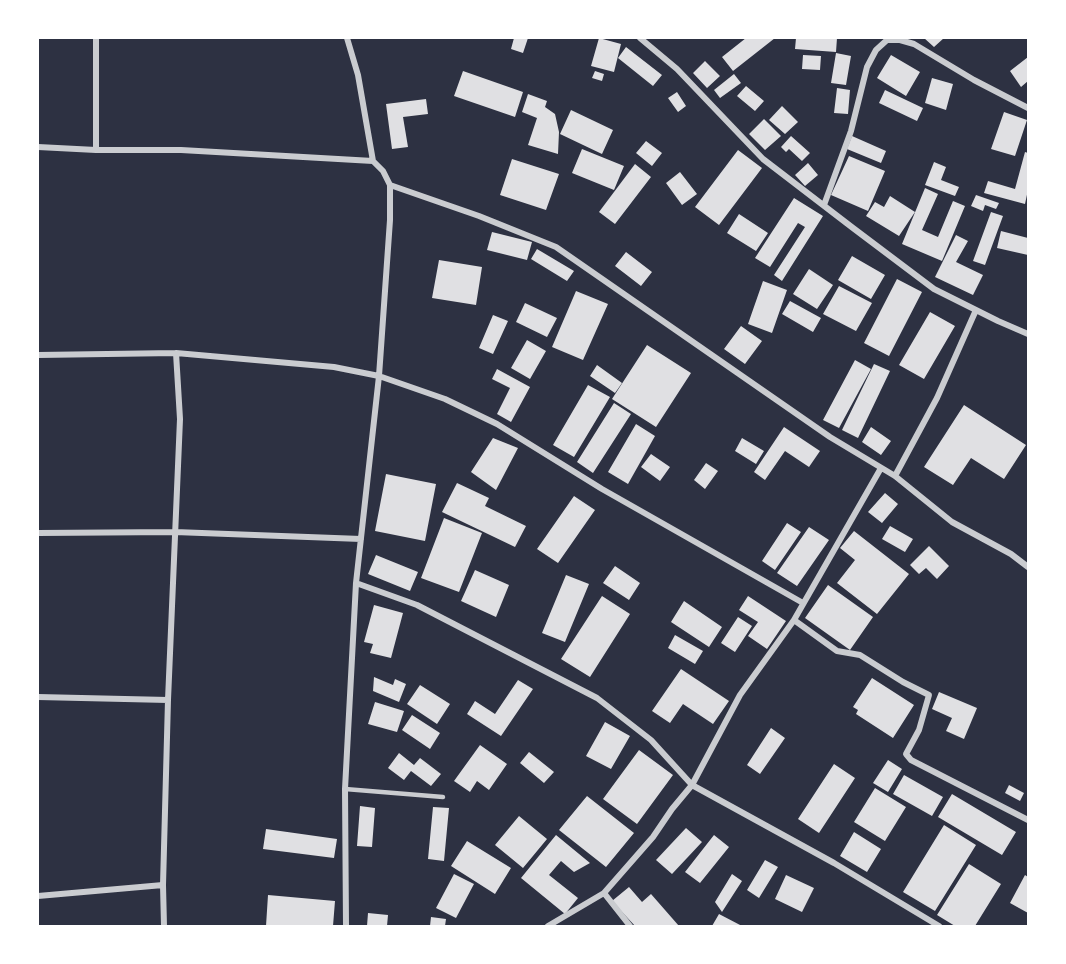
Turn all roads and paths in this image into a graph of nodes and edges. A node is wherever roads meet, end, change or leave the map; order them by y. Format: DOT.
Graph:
graph roads {
  1 [pos="96,38"];
  2 [pos="347,38"];
  3 [pos="640,38"];
  4 [pos="1029,108"];
  5 [pos="38,147"];
  6 [pos="96,150"];
  7 [pos="373,161"];
  8 [pos="390,185"];
  9 [pos="824,205"];
  10 [pos="976,310"];
  11 [pos="1029,334"];
  12 [pos="176,353"];
  13 [pos="38,355"];
  14 [pos="380,376"];
  15 [pos="881,468"];
  16 [pos="895,476"];
  17 [pos="175,532"];
  18 [pos="38,533"];
  19 [pos="361,539"];
  20 [pos="1029,567"];
  21 [pos="356,583"];
  22 [pos="803,603"];
  23 [pos="794,620"];
  24 [pos="38,697"];
  25 [pos="168,700"];
  26 [pos="692,785"];
  27 [pos="345,789"];
  28 [pos="443,797"];
  29 [pos="1029,820"];
  30 [pos="163,885"];
  31 [pos="604,893"];
  32 [pos="38,896"];
  33 [pos="164,927"];
  34 [pos="346,927"];
  35 [pos="548,927"];
  36 [pos="630,927"];
  37 [pos="939,927"];
  1 -- 6 [label="street"];
  2 -- 7 [label="street"];
  3 -- 9 [label="street"];
  4 -- 9 [label="street"];
  5 -- 6 [label="street"];
  6 -- 7 [label="street"];
  7 -- 8 [label="street"];
  8 -- 14 [label="street"];
  8 -- 15 [label="street"];
  9 -- 10 [label="street"];
  10 -- 11 [label="street"];
  10 -- 16 [label="street"];
  12 -- 13 [label="street"];
  12 -- 14 [label="street"];
  12 -- 17 [label="street"];
  14 -- 19 [label="street"];
  14 -- 22 [label="street"];
  15 -- 16 [label="street"];
  15 -- 22 [label="street"];
  16 -- 20 [label="street"];
  17 -- 18 [label="street"];
  17 -- 19 [label="street"];
  17 -- 25 [label="street"];
  19 -- 21 [label="street"];
  21 -- 26 [label="street"];
  21 -- 27 [label="street"];
  22 -- 23 [label="street"];
  23 -- 26 [label="street"];
  23 -- 29 [label="street"];
  24 -- 25 [label="street"];
  25 -- 30 [label="street"];
  26 -- 31 [label="street"];
  26 -- 37 [label="street"];
  27 -- 28 [label="lane"];
  27 -- 34 [label="street"];
  30 -- 32 [label="street"];
  30 -- 33 [label="street"];
  31 -- 35 [label="street"];
  31 -- 36 [label="street"];
}
